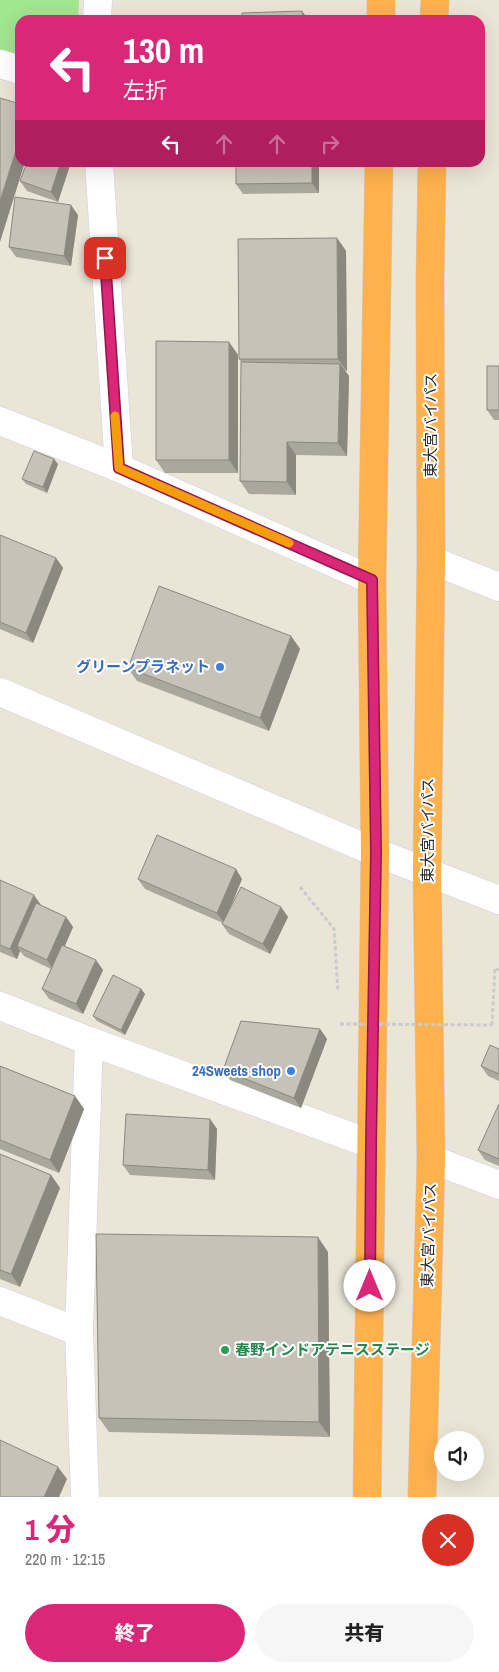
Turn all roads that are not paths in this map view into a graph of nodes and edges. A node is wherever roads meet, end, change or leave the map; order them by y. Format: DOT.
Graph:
graph roads {
  1 [pos="98,0"];
  2 [pos="381,0"];
  3 [pos="435,0"];
  4 [pos="97,15"];
  5 [pos="381,15"];
  6 [pos="434,15"];
  7 [pos="0,64"];
  8 [pos="15,68"];
  9 [pos="99,167"];
  10 [pos="379,167"];
  11 [pos="432,167"];
  12 [pos="0,421"];
  13 [pos="119,468"];
  14 [pos="431,560"];
  15 [pos="372,580"];
  16 [pos="499,587"];
  17 [pos="0,692"];
  18 [pos="376,852"];
  19 [pos="427,871"];
  20 [pos="499,900"];
  21 [pos="0,1006"];
  22 [pos="90,1042"];
  23 [pos="371,1144"];
  24 [pos="431,1159"];
  25 [pos="499,1185"];
  26 [pos="0,1301"];
  27 [pos="79,1332"];
  28 [pos="85,1497"];
  29 [pos="367,1497"];
  30 [pos="422,1497"];
  1 -- 4 [label="street"];
  2 -- 5 [label="highway"];
  3 -- 6 [label="highway"];
  7 -- 8 [label="street"];
  9 -- 13 [label="street"];
  10 -- 15 [label="highway"];
  11 -- 14 [label="highway, 東大宮バイパス"];
  12 -- 13 [label="street"];
  13 -- 15 [label="street"];
  14 -- 16 [label="street"];
  14 -- 19 [label="highway, 東大宮バイパス"];
  15 -- 18 [label="highway"];
  17 -- 18 [label="street"];
  18 -- 19 [label="street"];
  18 -- 23 [label="highway"];
  19 -- 20 [label="street"];
  19 -- 24 [label="highway, 東大宮バイパス"];
  21 -- 22 [label="street"];
  22 -- 23 [label="street"];
  22 -- 27 [label="street"];
  23 -- 29 [label="highway"];
  24 -- 25 [label="street"];
  24 -- 30 [label="highway, 東大宮バイパス"];
  26 -- 27 [label="street"];
  27 -- 28 [label="street"];
}
